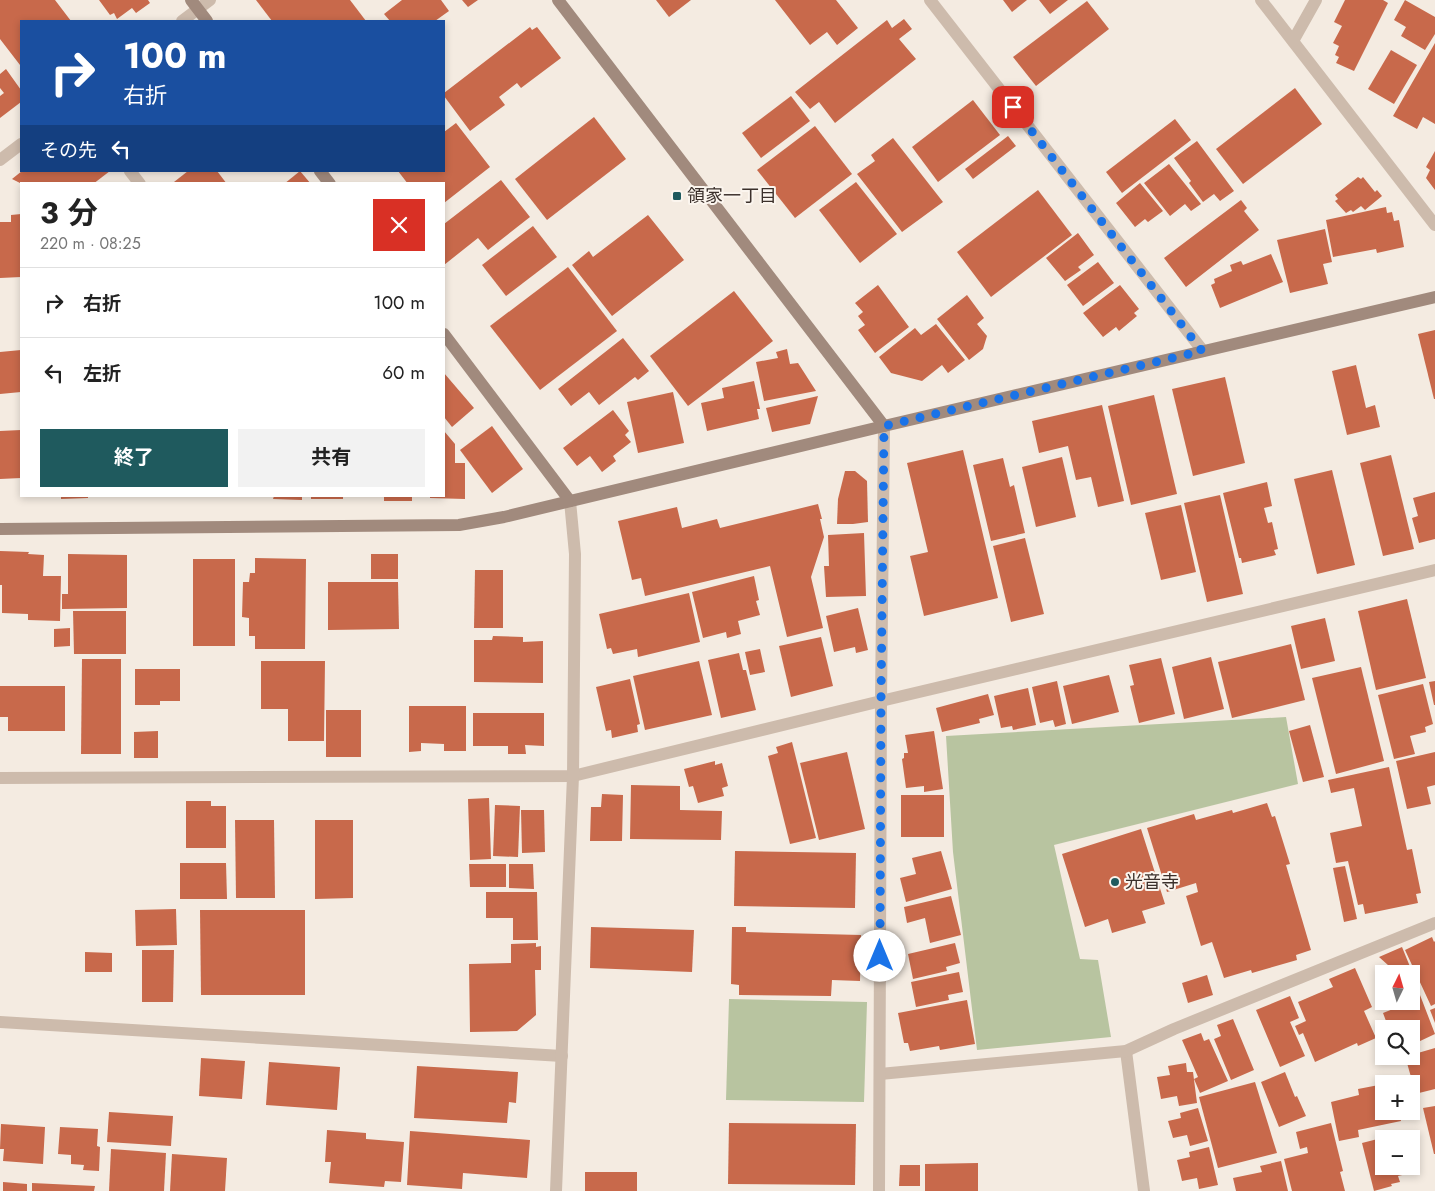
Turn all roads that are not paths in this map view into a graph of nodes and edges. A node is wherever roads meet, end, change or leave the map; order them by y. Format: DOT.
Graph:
graph roads {
  1 [pos="210,0"];
  2 [pos="558,0"];
  3 [pos="930,0"];
  4 [pos="1261,0"];
  5 [pos="1316,0"];
  6 [pos="194,5"];
  7 [pos="183,20"];
  8 [pos="206,20"];
  9 [pos="1293,41"];
  10 [pos="20,145"];
  11 [pos="0,160"];
  12 [pos="131,172"];
  13 [pos="321,172"];
  14 [pos="138,182"];
  15 [pos="328,182"];
  16 [pos="1435,225"];
  17 [pos="1435,297"];
  18 [pos="445,335"];
  19 [pos="1202,351"];
  20 [pos="884,426"];
  21 [pos="570,501"];
  22 [pos="0,529"];
  23 [pos="1435,570"];
  24 [pos="881,701"];
  25 [pos="573,776"];
  26 [pos="0,778"];
  27 [pos="1435,923"];
  28 [pos="0,1022"];
  29 [pos="1126,1051"];
  30 [pos="562,1056"];
  31 [pos="880,1074"];
  32 [pos="556,1191"];
  33 [pos="879,1191"];
  34 [pos="1144,1191"];
  1 -- 6 [label="street"];
  2 -- 20 [label="street"];
  3 -- 19 [label="street"];
  4 -- 9 [label="street"];
  5 -- 9 [label="street"];
  6 -- 7 [label="street"];
  6 -- 8 [label="street"];
  9 -- 16 [label="street"];
  10 -- 11 [label="street"];
  12 -- 14 [label="street"];
  13 -- 15 [label="street"];
  17 -- 19 [label="street"];
  18 -- 21 [label="street"];
  19 -- 20 [label="street"];
  20 -- 21 [label="street"];
  20 -- 24 [label="street"];
  21 -- 22 [label="street"];
  21 -- 25 [label="street"];
  23 -- 24 [label="street"];
  24 -- 25 [label="street"];
  24 -- 31 [label="street"];
  25 -- 26 [label="street"];
  25 -- 30 [label="street"];
  27 -- 29 [label="street"];
  28 -- 30 [label="street"];
  29 -- 31 [label="street"];
  29 -- 34 [label="street"];
  30 -- 32 [label="street"];
  31 -- 33 [label="street"];
}
